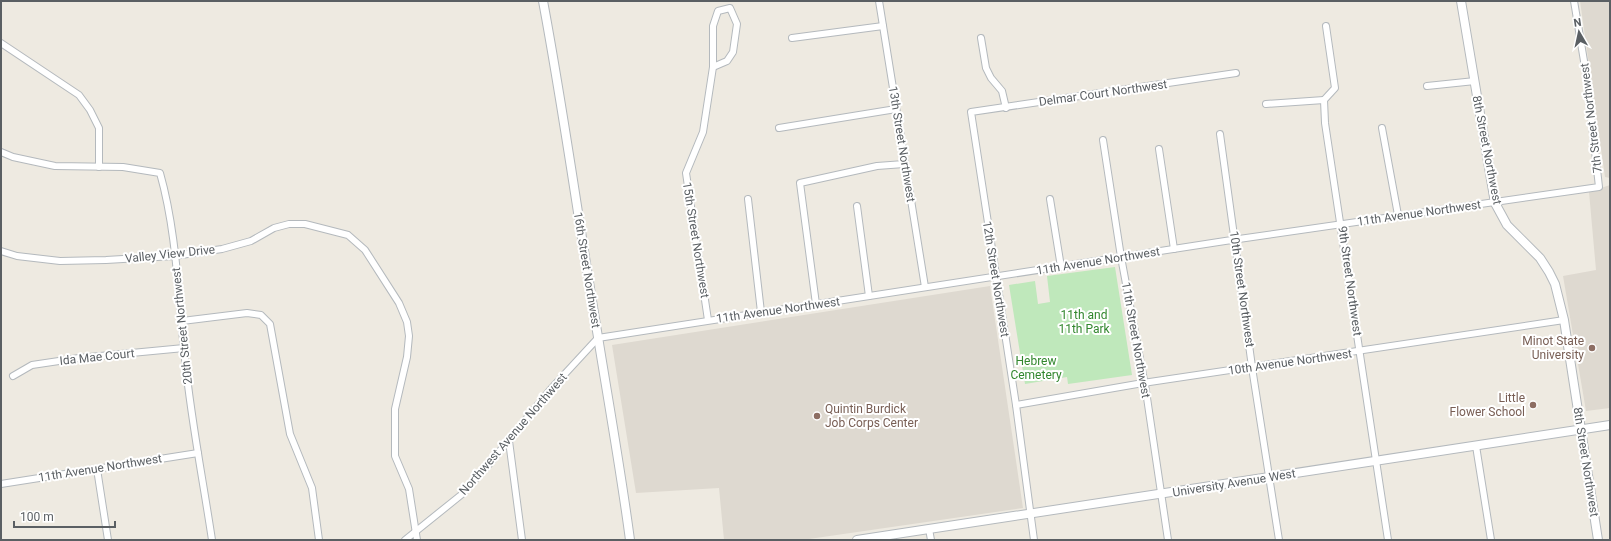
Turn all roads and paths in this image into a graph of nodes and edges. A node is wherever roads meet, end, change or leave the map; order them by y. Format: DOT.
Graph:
graph roads {
  1 [pos="542,1"];
  2 [pos="879,1"];
  3 [pos="1461,1"];
  4 [pos="1574,1"];
  5 [pos="883,26"];
  6 [pos="1326,26"];
  7 [pos="792,38"];
  8 [pos="981,38"];
  9 [pos="1,43"];
  10 [pos="713,67"];
  11 [pos="1236,74"];
  12 [pos="1475,81"];
  13 [pos="1427,86"];
  14 [pos="1324,100"];
  15 [pos="1266,104"];
  16 [pos="1006,108"];
  17 [pos="896,109"];
  18 [pos="971,112"];
  19 [pos="779,128"];
  20 [pos="1382,128"];
  21 [pos="1220,134"];
  22 [pos="1103,140"];
  23 [pos="1159,149"];
  24 [pos="1,152"];
  25 [pos="904,164"];
  26 [pos="99,167"];
  27 [pos="1599,187"];
  28 [pos="748,199"];
  29 [pos="1050,199"];
  30 [pos="1495,203"];
  31 [pos="857,206"];
  32 [pos="1398,215"];
  33 [pos="1341,224"];
  34 [pos="1235,240"];
  35 [pos="1174,249"];
  36 [pos="1,252"];
  37 [pos="174,256"];
  38 [pos="1121,257"];
  39 [pos="1061,267"];
  40 [pos="996,276"];
  41 [pos="925,287"];
  42 [pos="869,296"];
  43 [pos="816,304"];
  44 [pos="761,312"];
  45 [pos="708,320"];
  46 [pos="1564,320"];
  47 [pos="182,321"];
  48 [pos="598,338"];
  49 [pos="184,348"];
  50 [pos="1360,352"];
  51 [pos="1253,366"];
  52 [pos="13,376"];
  53 [pos="1143,383"];
  54 [pos="1016,405"];
  55 [pos="1610,425"];
  56 [pos="1581,430"];
  57 [pos="509,441"];
  58 [pos="1476,446"];
  59 [pos="198,452"];
  60 [pos="1376,462"];
  61 [pos="97,469"];
  62 [pos="1270,478"];
  63 [pos="1,484"];
  64 [pos="1161,494"];
  65 [pos="1030,514"];
  66 [pos="929,529"];
  67 [pos="415,532"];
  68 [pos="108,540"];
  69 [pos="212,540"];
  70 [pos="320,540"];
  71 [pos="405,540"];
  72 [pos="417,540"];
  73 [pos="522,540"];
  74 [pos="630,540"];
  75 [pos="857,540"];
  76 [pos="931,540"];
  77 [pos="1034,540"];
  78 [pos="1168,540"];
  79 [pos="1279,540"];
  80 [pos="1388,540"];
  81 [pos="1491,540"];
  82 [pos="1598,540"];
  1 -- 48 [label="street, 16th Street Northwest"];
  2 -- 5 [label="street, 13th Street Northwest"];
  3 -- 12 [label="street, 8th Street Northwest"];
  4 -- 27 [label="street, 7th Street Northwest"];
  5 -- 7 [label="street"];
  5 -- 17 [label="street, 13th Street Northwest"];
  6 -- 14 [label="street"];
  8 -- 16 [label="street"];
  9 -- 26 [label="street"];
  10 -- 10 [label="street, 15th Street Northwest"];
  10 -- 45 [label="street, 15th Street Northwest"];
  11 -- 16 [label="street, Delmar Court Northwest"];
  12 -- 13 [label="street"];
  12 -- 30 [label="street, 8th Street Northwest"];
  14 -- 15 [label="street"];
  14 -- 33 [label="street, 9th Street Northwest"];
  16 -- 18 [label="street, Delmar Court Northwest"];
  17 -- 19 [label="street"];
  17 -- 25 [label="street, 13th Street Northwest"];
  18 -- 40 [label="street, 12th Street Northwest"];
  20 -- 32 [label="street"];
  21 -- 34 [label="street, 10th Street Northwest"];
  22 -- 38 [label="street, 11th Street Northwest"];
  23 -- 35 [label="street"];
  24 -- 26 [label="street"];
  25 -- 41 [label="street, 13th Street Northwest"];
  25 -- 43 [label="street"];
  26 -- 37 [label="street, 20th Street Northwest"];
  27 -- 30 [label="street, 11th Avenue Northwest"];
  28 -- 44 [label="street"];
  29 -- 39 [label="street"];
  30 -- 32 [label="street, 11th Avenue Northwest"];
  30 -- 46 [label="street, 8th Street Northwest"];
  31 -- 42 [label="street"];
  32 -- 33 [label="street, 11th Avenue Northwest"];
  33 -- 34 [label="street, 11th Avenue Northwest"];
  33 -- 50 [label="street, 9th Street Northwest"];
  34 -- 35 [label="street, 11th Avenue Northwest"];
  34 -- 51 [label="street, 10th Street Northwest"];
  35 -- 38 [label="street, 11th Avenue Northwest"];
  36 -- 37 [label="street, Valley View Drive"];
  37 -- 47 [label="street, 20th Street Northwest"];
  37 -- 67 [label="street, Valley View Drive"];
  38 -- 39 [label="street, 11th Avenue Northwest"];
  38 -- 53 [label="street, 11th Street Northwest"];
  39 -- 40 [label="street, 11th Avenue Northwest"];
  40 -- 41 [label="street, 11th Avenue Northwest"];
  40 -- 54 [label="street, 12th Street Northwest"];
  41 -- 42 [label="street, 11th Avenue Northwest"];
  42 -- 43 [label="street, 11th Avenue Northwest"];
  43 -- 44 [label="street, 11th Avenue Northwest"];
  44 -- 45 [label="street, 11th Avenue Northwest"];
  45 -- 48 [label="street, 11th Avenue Northwest"];
  46 -- 50 [label="street, 10th Avenue Northwest"];
  46 -- 56 [label="street, 8th Street Northwest"];
  47 -- 49 [label="street, 20th Street Northwest"];
  47 -- 70 [label="street"];
  48 -- 57 [label="street, Northwest Avenue Northwest"];
  48 -- 74 [label="street, 16th Street Northwest"];
  49 -- 52 [label="street, Ida Mae Court"];
  49 -- 59 [label="street, 20th Street Northwest"];
  50 -- 51 [label="street, 10th Avenue Northwest"];
  50 -- 60 [label="street, 9th Street Northwest"];
  51 -- 53 [label="street, 10th Avenue Northwest"];
  51 -- 62 [label="street, 10th Street Northwest"];
  53 -- 54 [label="street, 10th Avenue Northwest"];
  53 -- 64 [label="street, 11th Street Northwest"];
  54 -- 65 [label="street, 12th Street Northwest"];
  55 -- 56 [label="street, University Avenue West"];
  56 -- 58 [label="street, University Avenue West"];
  56 -- 82 [label="street, 8th Street Northwest"];
  57 -- 67 [label="street, Northwest Avenue Northwest"];
  57 -- 73 [label="street"];
  58 -- 60 [label="street, University Avenue West"];
  58 -- 81 [label="street"];
  59 -- 61 [label="street, 11th Avenue Northwest"];
  59 -- 69 [label="street, 20th Street Northwest"];
  60 -- 62 [label="street, University Avenue West"];
  60 -- 80 [label="street, 9th Street Northwest"];
  61 -- 63 [label="street, 11th Avenue Northwest"];
  61 -- 68 [label="street"];
  62 -- 64 [label="street, University Avenue West"];
  62 -- 79 [label="street, 10th Street Northwest"];
  64 -- 65 [label="street, University Avenue West"];
  64 -- 78 [label="street, 11th Street Northwest"];
  65 -- 66 [label="street, University Avenue West"];
  65 -- 77 [label="street, 12th Street Northwest"];
  66 -- 75 [label="street, University Avenue West"];
  66 -- 76 [label="street"];
  67 -- 71 [label="street, Northwest Avenue Northwest"];
  67 -- 72 [label="street, Valley View Drive"];
}
